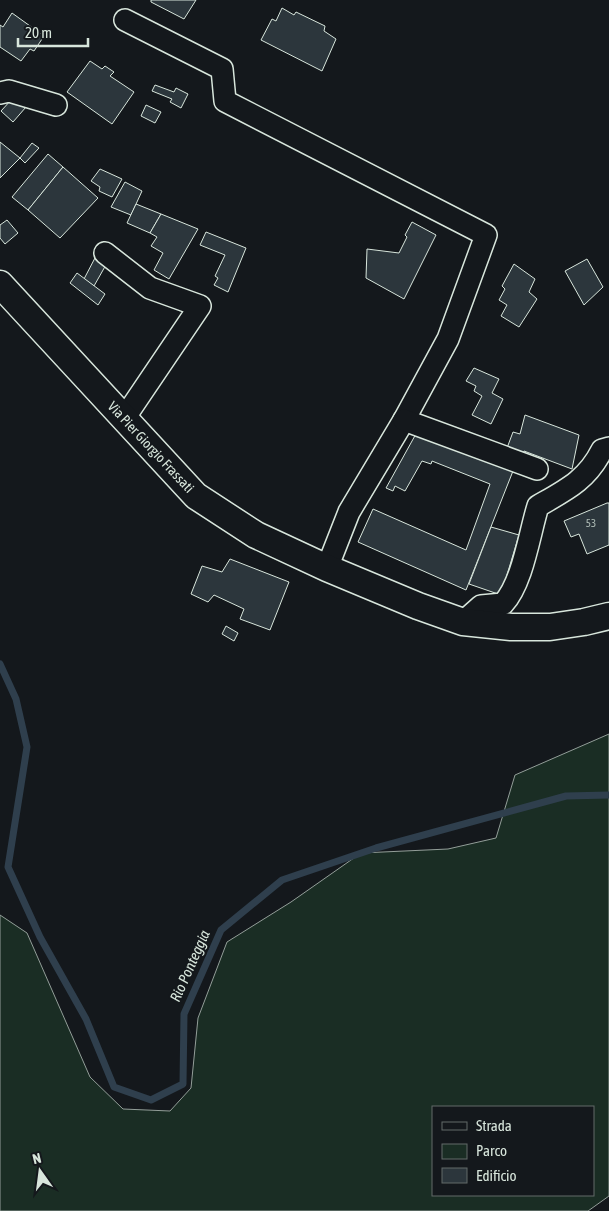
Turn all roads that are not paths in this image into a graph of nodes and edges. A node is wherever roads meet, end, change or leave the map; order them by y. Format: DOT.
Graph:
graph roads {
  1 [pos="125,20"];
  2 [pos="0,82"];
  3 [pos="0,86"];
  4 [pos="0,93"];
  5 [pos="56,105"];
  6 [pos="105,253"];
  7 [pos="0,284"];
  8 [pos="125,417"];
  9 [pos="404,420"];
  10 [pos="609,448"];
  11 [pos="537,469"];
  12 [pos="326,568"];
  13 [pos="609,616"];
  14 [pos="453,618"];
  1 -- 9 [label="street"];
  2 -- 3 [label="street"];
  4 -- 5 [label="street"];
  6 -- 8 [label="street"];
  7 -- 8 [label="street, Via Pier Giorgio Frassati"];
  8 -- 12 [label="street, Via Pier Giorgio Frassati"];
  9 -- 11 [label="street"];
  9 -- 12 [label="street"];
  10 -- 14 [label="street"];
  12 -- 14 [label="street, Via Pier Giorgio Frassati"];
  13 -- 14 [label="street, Via Pier Giorgio Frassati"];
}
